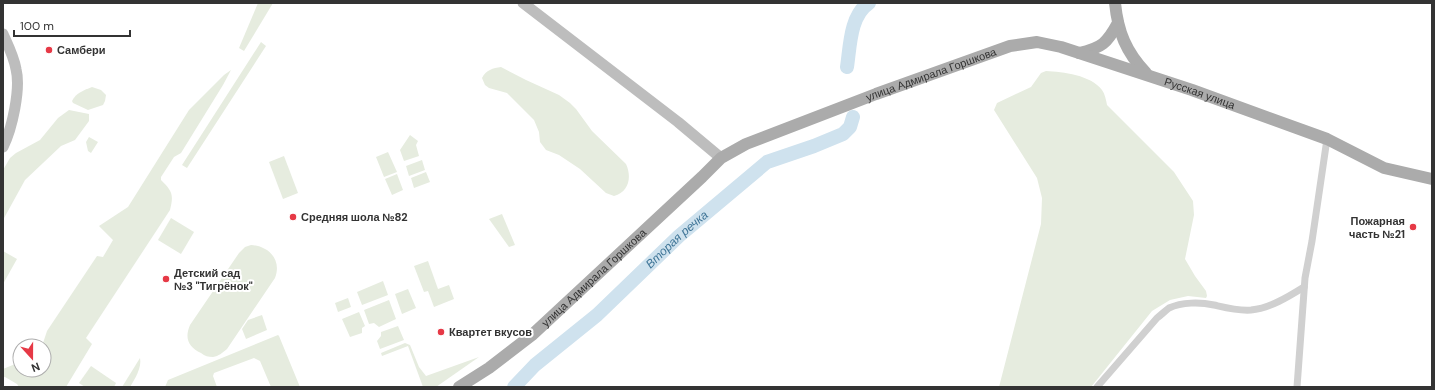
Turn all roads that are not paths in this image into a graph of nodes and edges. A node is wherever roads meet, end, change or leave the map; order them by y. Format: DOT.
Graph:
graph roads {
  1 [pos="523,3"];
  2 [pos="1116,3"];
  3 [pos="1118,23"];
  4 [pos="3,34"];
  5 [pos="1079,53"];
  6 [pos="1148,75"];
  7 [pos="1327,139"];
  8 [pos="3,148"];
  9 [pos="721,158"];
  10 [pos="1432,179"];
  11 [pos="1304,287"];
  12 [pos="459,387"];
  13 [pos="1098,387"];
  14 [pos="1297,387"];
  1 -- 9 [label="main road"];
  2 -- 3 [label="main road, Русская улица"];
  3 -- 5 [label="main road"];
  3 -- 6 [label="main road, Русская улица"];
  4 -- 8 [label="main road"];
  5 -- 6 [label="main road, улица Адмирала Горшкова"];
  5 -- 9 [label="main road, улица Адмирала Горшкова"];
  6 -- 7 [label="main road, Русская улица"];
  7 -- 10 [label="main road, Русская улица"];
  7 -- 11 [label="street"];
  9 -- 12 [label="main road, улица Адмирала Горшкова"];
  11 -- 13 [label="street"];
  11 -- 14 [label="street"];
}
